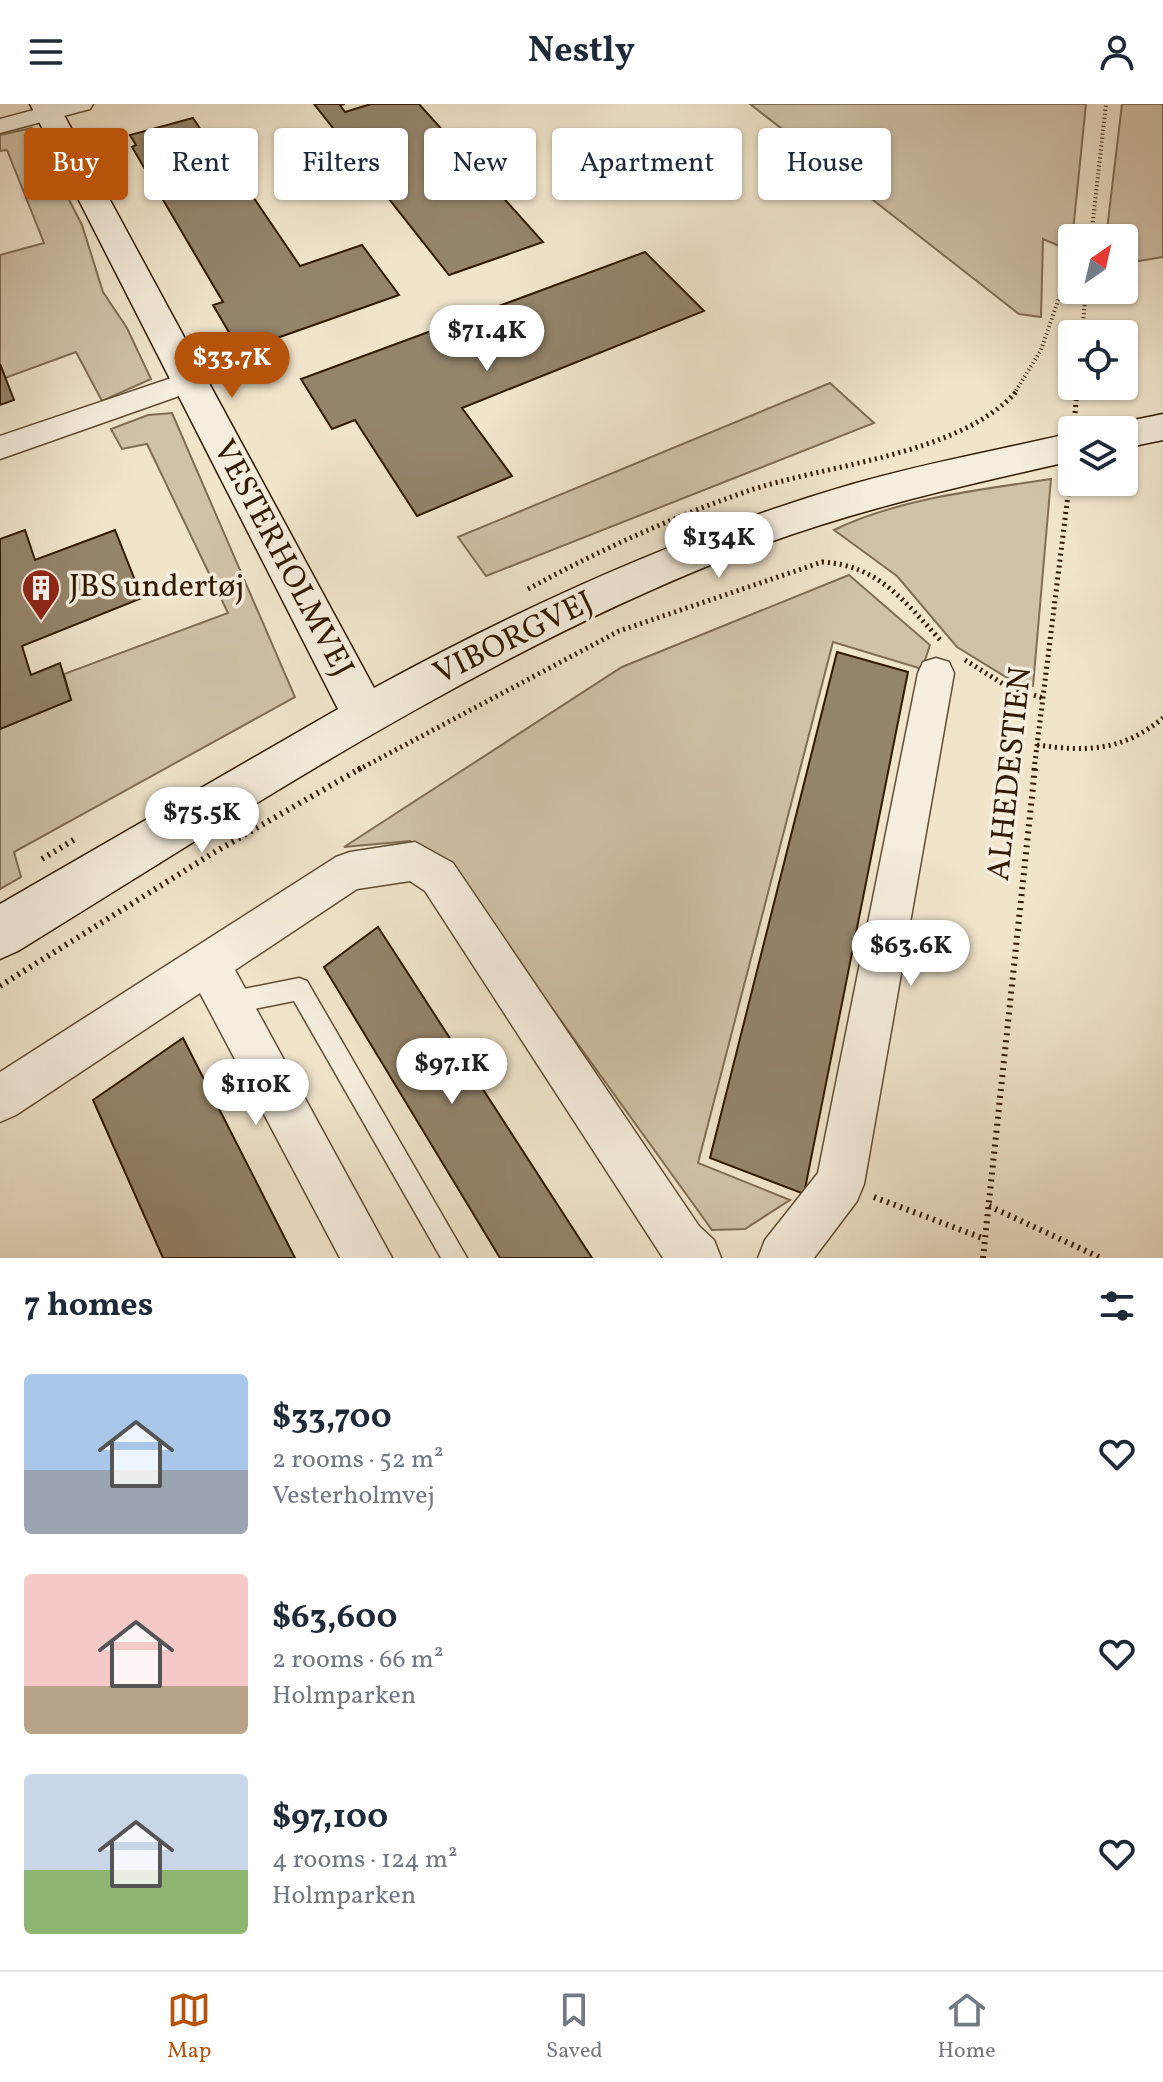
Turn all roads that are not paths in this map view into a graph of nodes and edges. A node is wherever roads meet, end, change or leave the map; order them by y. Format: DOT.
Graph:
graph roads {
  1 [pos="58,107"];
  2 [pos="0,126"];
  3 [pos="189,382"];
  4 [pos="1163,427"];
  5 [pos="1138,432"];
  6 [pos="1058,435"];
  7 [pos="0,448"];
  8 [pos="950,660"];
  9 [pos="380,732"];
  10 [pos="0,933"];
  11 [pos="207,962"];
  12 [pos="229,1003"];
  13 [pos="0,1099"];
  14 [pos="367,1258"];
  15 [pos="455,1258"];
  16 [pos="696,1258"];
  17 [pos="783,1258"];
  1 -- 2 [label="street"];
  1 -- 3 [label="street, VESTERHOLMVEJ"];
  3 -- 7 [label="street"];
  3 -- 9 [label="street, VESTERHOLMVEJ"];
  4 -- 5 [label="street"];
  6 -- 9 [label="street, VIBORGVEJ"];
  8 -- 17 [label="street"];
  9 -- 10 [label="street, VIBORGVEJ"];
  11 -- 12 [label="street"];
  11 -- 13 [label="street"];
  11 -- 16 [label="street"];
  12 -- 14 [label="street"];
  12 -- 15 [label="lane"];
}
